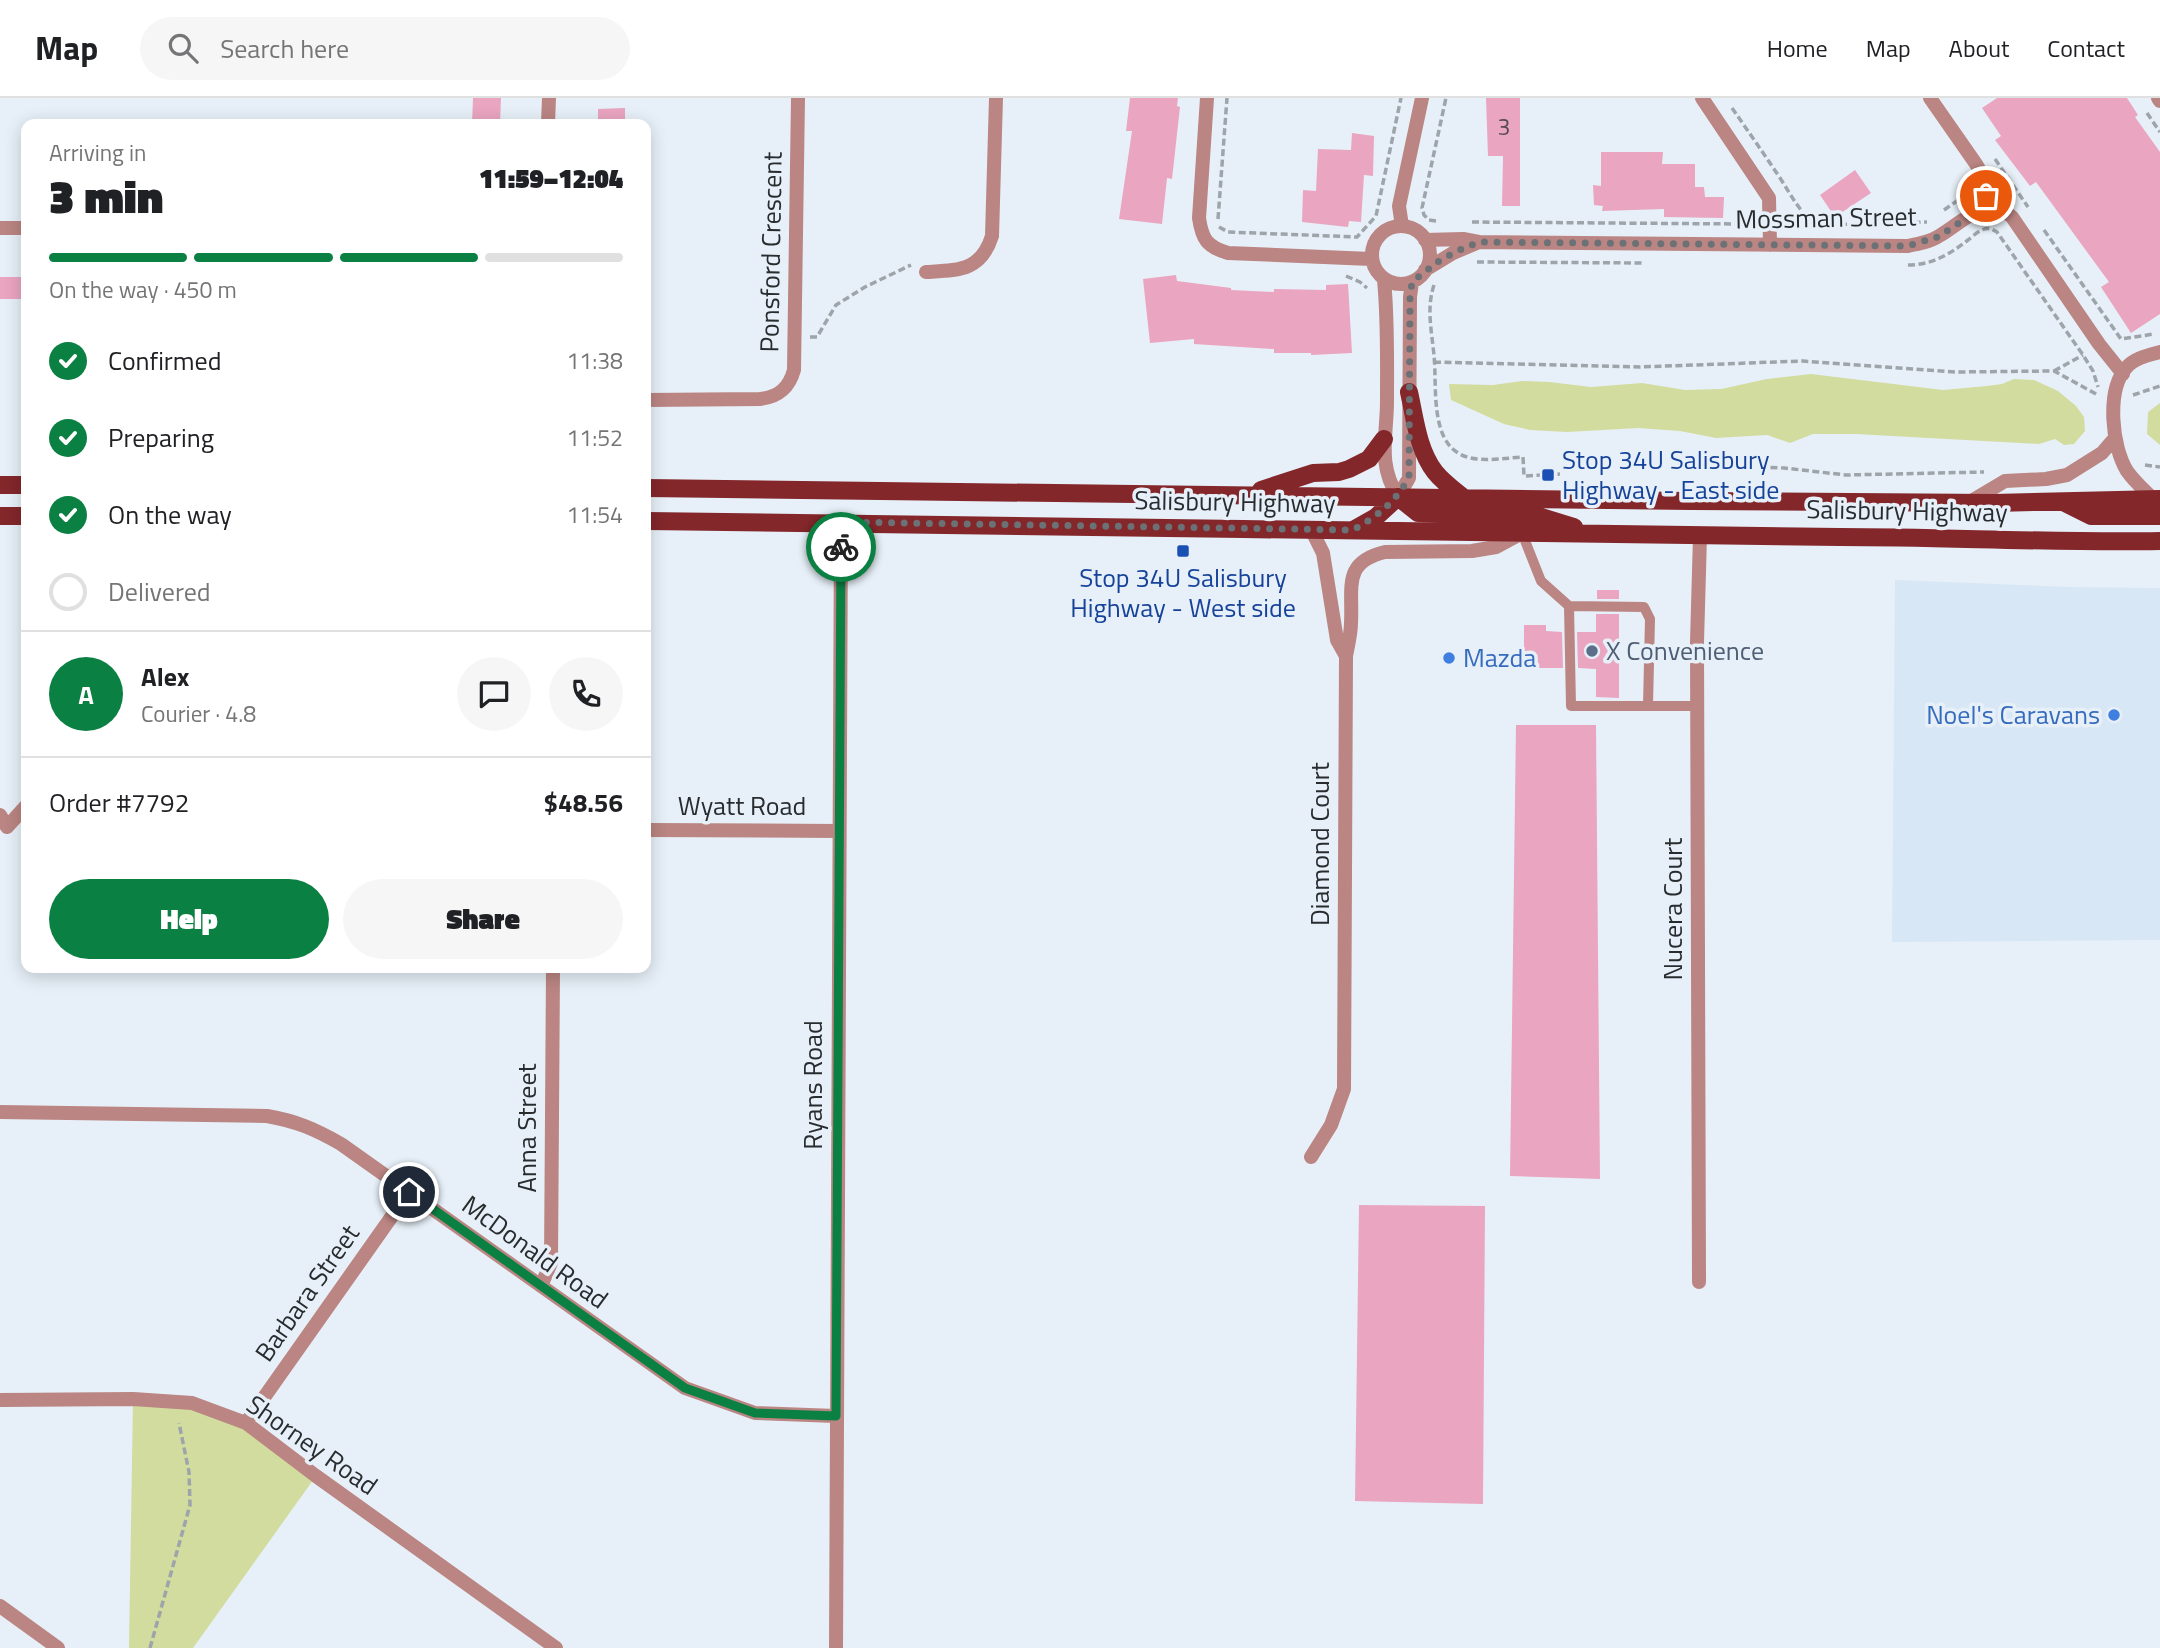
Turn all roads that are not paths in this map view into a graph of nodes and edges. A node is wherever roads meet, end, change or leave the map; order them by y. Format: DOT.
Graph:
graph roads {
  1 [pos="549,98"];
  2 [pos="798,98"];
  3 [pos="996,98"];
  4 [pos="1207,98"];
  5 [pos="1422,98"];
  6 [pos="1702,98"];
  7 [pos="1930,98"];
  8 [pos="548,119"];
  9 [pos="1986,208"];
  10 [pos="1402,226"];
  11 [pos="0,228"];
  12 [pos="21,228"];
  13 [pos="1425,240"];
  14 [pos="1479,242"];
  15 [pos="1770,245"];
  16 [pos="1371,259"];
  17 [pos="1426,270"];
  18 [pos="926,272"];
  19 [pos="1384,280"];
  20 [pos="1412,282"];
  21 [pos="2160,352"];
  22 [pos="2123,374"];
  23 [pos="1409,393"];
  24 [pos="651,400"];
  25 [pos="1384,439"];
  26 [pos="2114,439"];
  27 [pos="0,485"];
  28 [pos="21,485"];
  29 [pos="651,488"];
  30 [pos="843,489"];
  31 [pos="1248,495"];
  32 [pos="1398,497"];
  33 [pos="1464,498"];
  34 [pos="1968,503"];
  35 [pos="2158,505"];
  36 [pos="0,516"];
  37 [pos="21,516"];
  38 [pos="651,521"];
  39 [pos="841,522"];
  40 [pos="1311,529"];
  41 [pos="1353,530"];
  42 [pos="1521,533"];
  43 [pos="1598,534"];
  44 [pos="1700,536"];
  45 [pos="2160,541"];
  46 [pos="1569,606"];
  47 [pos="1346,656"];
  48 [pos="1648,705"];
  49 [pos="1698,706"];
  50 [pos="21,810"];
  51 [pos="2,823"];
  52 [pos="21,826"];
  53 [pos="651,830"];
  54 [pos="839,831"];
  55 [pos="553,973"];
  56 [pos="0,1112"];
  57 [pos="1311,1157"];
  58 [pos="409,1192"];
  59 [pos="1699,1282"];
  60 [pos="541,1286"];
  61 [pos="0,1400"];
  62 [pos="836,1416"];
  63 [pos="246,1423"];
  64 [pos="0,1606"];
  65 [pos="58,1648"];
  66 [pos="556,1648"];
  67 [pos="835,1648"];
  1 -- 8 [label="street"];
  2 -- 24 [label="street, Ponsford Crescent"];
  3 -- 18 [label="street"];
  4 -- 16 [label="street"];
  5 -- 10 [label="street"];
  6 -- 15 [label="street"];
  7 -- 9 [label="street"];
  9 -- 15 [label="street, Mossman Street"];
  9 -- 22 [label="street"];
  10 -- 13 [label="street"];
  10 -- 16 [label="street"];
  11 -- 12 [label="street"];
  13 -- 14 [label="street, Mossman Street"];
  13 -- 17 [label="street"];
  14 -- 15 [label="street, Mossman Street"];
  14 -- 17 [label="street, Mossman Street"];
  16 -- 19 [label="street"];
  17 -- 20 [label="street"];
  19 -- 20 [label="street"];
  19 -- 25 [label="street"];
  20 -- 23 [label="street"];
  21 -- 22 [label="street"];
  22 -- 26 [label="street"];
  23 -- 32 [label="street"];
  23 -- 33 [label="main road"];
  25 -- 31 [label="main road"];
  25 -- 32 [label="street"];
  26 -- 34 [label="street"];
  26 -- 35 [label="street"];
  27 -- 28 [label="main road"];
  29 -- 30 [label="main road, Salisbury Highway"];
  30 -- 31 [label="main road, Salisbury Highway"];
  30 -- 39 [label="main road"];
  31 -- 32 [label="main road, Salisbury Highway"];
  32 -- 33 [label="main road, Salisbury Highway"];
  32 -- 41 [label="main road"];
  32 -- 43 [label="main road"];
  33 -- 34 [label="main road, Salisbury Highway"];
  34 -- 35 [label="main road, Salisbury Highway"];
  36 -- 37 [label="main road"];
  38 -- 39 [label="main road, Salisbury Highway"];
  39 -- 40 [label="main road, Salisbury Highway"];
  39 -- 54 [label="street, Ryans Road"];
  40 -- 41 [label="main road, Salisbury Highway"];
  40 -- 47 [label="street, Diamond Court"];
  41 -- 42 [label="main road, Salisbury Highway"];
  42 -- 43 [label="main road, Salisbury Highway"];
  42 -- 46 [label="lane"];
  42 -- 47 [label="street"];
  43 -- 44 [label="main road, Salisbury Highway"];
  44 -- 45 [label="main road, Salisbury Highway"];
  44 -- 49 [label="street, Nucera Court"];
  46 -- 48 [label="lane"];
  46 -- 48 [label="lane"];
  47 -- 57 [label="street, Diamond Court"];
  48 -- 49 [label="lane"];
  49 -- 59 [label="street, Nucera Court"];
  50 -- 51 [label="street"];
  51 -- 52 [label="street"];
  53 -- 54 [label="street, Wyatt Road"];
  54 -- 62 [label="street, Ryans Road"];
  55 -- 60 [label="street, Anna Street"];
  56 -- 58 [label="street, McDonald Road"];
  58 -- 60 [label="street, McDonald Road"];
  58 -- 63 [label="street, Barbara Street"];
  60 -- 62 [label="street, McDonald Road"];
  61 -- 63 [label="street, Shorney Road"];
  62 -- 67 [label="street, Ryans Road"];
  63 -- 66 [label="street, Shorney Road"];
  64 -- 65 [label="street"];
}
